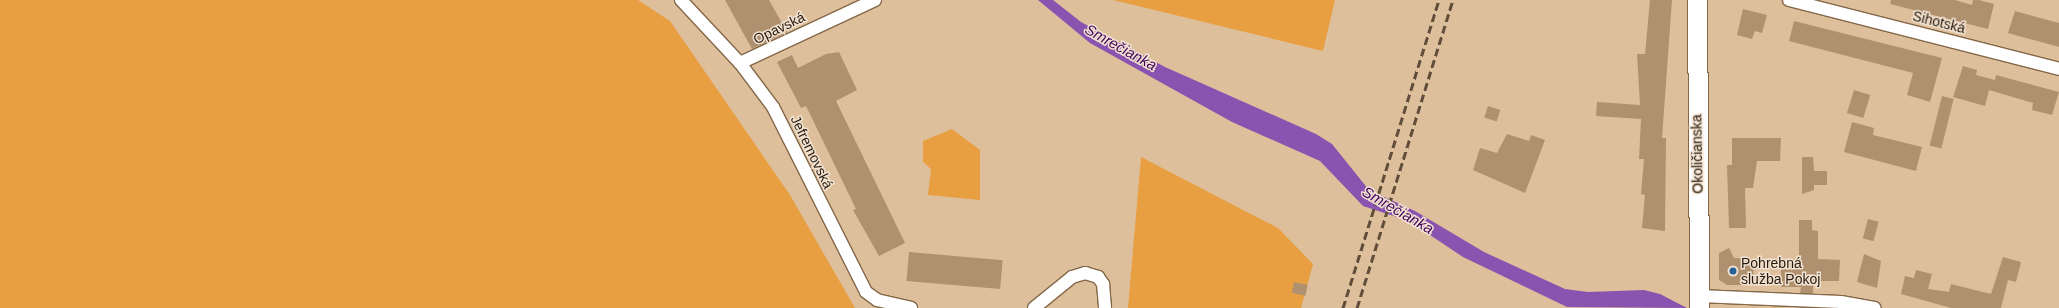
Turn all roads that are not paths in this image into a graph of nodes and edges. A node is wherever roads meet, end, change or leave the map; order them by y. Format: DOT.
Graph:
graph roads {
  1 [pos="681,0"];
  2 [pos="875,0"];
  3 [pos="1697,0"];
  4 [pos="1789,0"];
  5 [pos="740,63"];
  6 [pos="2059,69"];
  7 [pos="1699,302"];
  8 [pos="911,308"];
  9 [pos="1034,308"];
  10 [pos="1105,308"];
  11 [pos="1874,308"];
  1 -- 5 [label="street, Jefremovská"];
  2 -- 5 [label="street, Opavská"];
  3 -- 7 [label="main road, Okoličianska"];
  4 -- 6 [label="street, Sihotská"];
  5 -- 8 [label="street, Jefremovská"];
  7 -- 11 [label="street"];
  9 -- 10 [label="street"];
}
